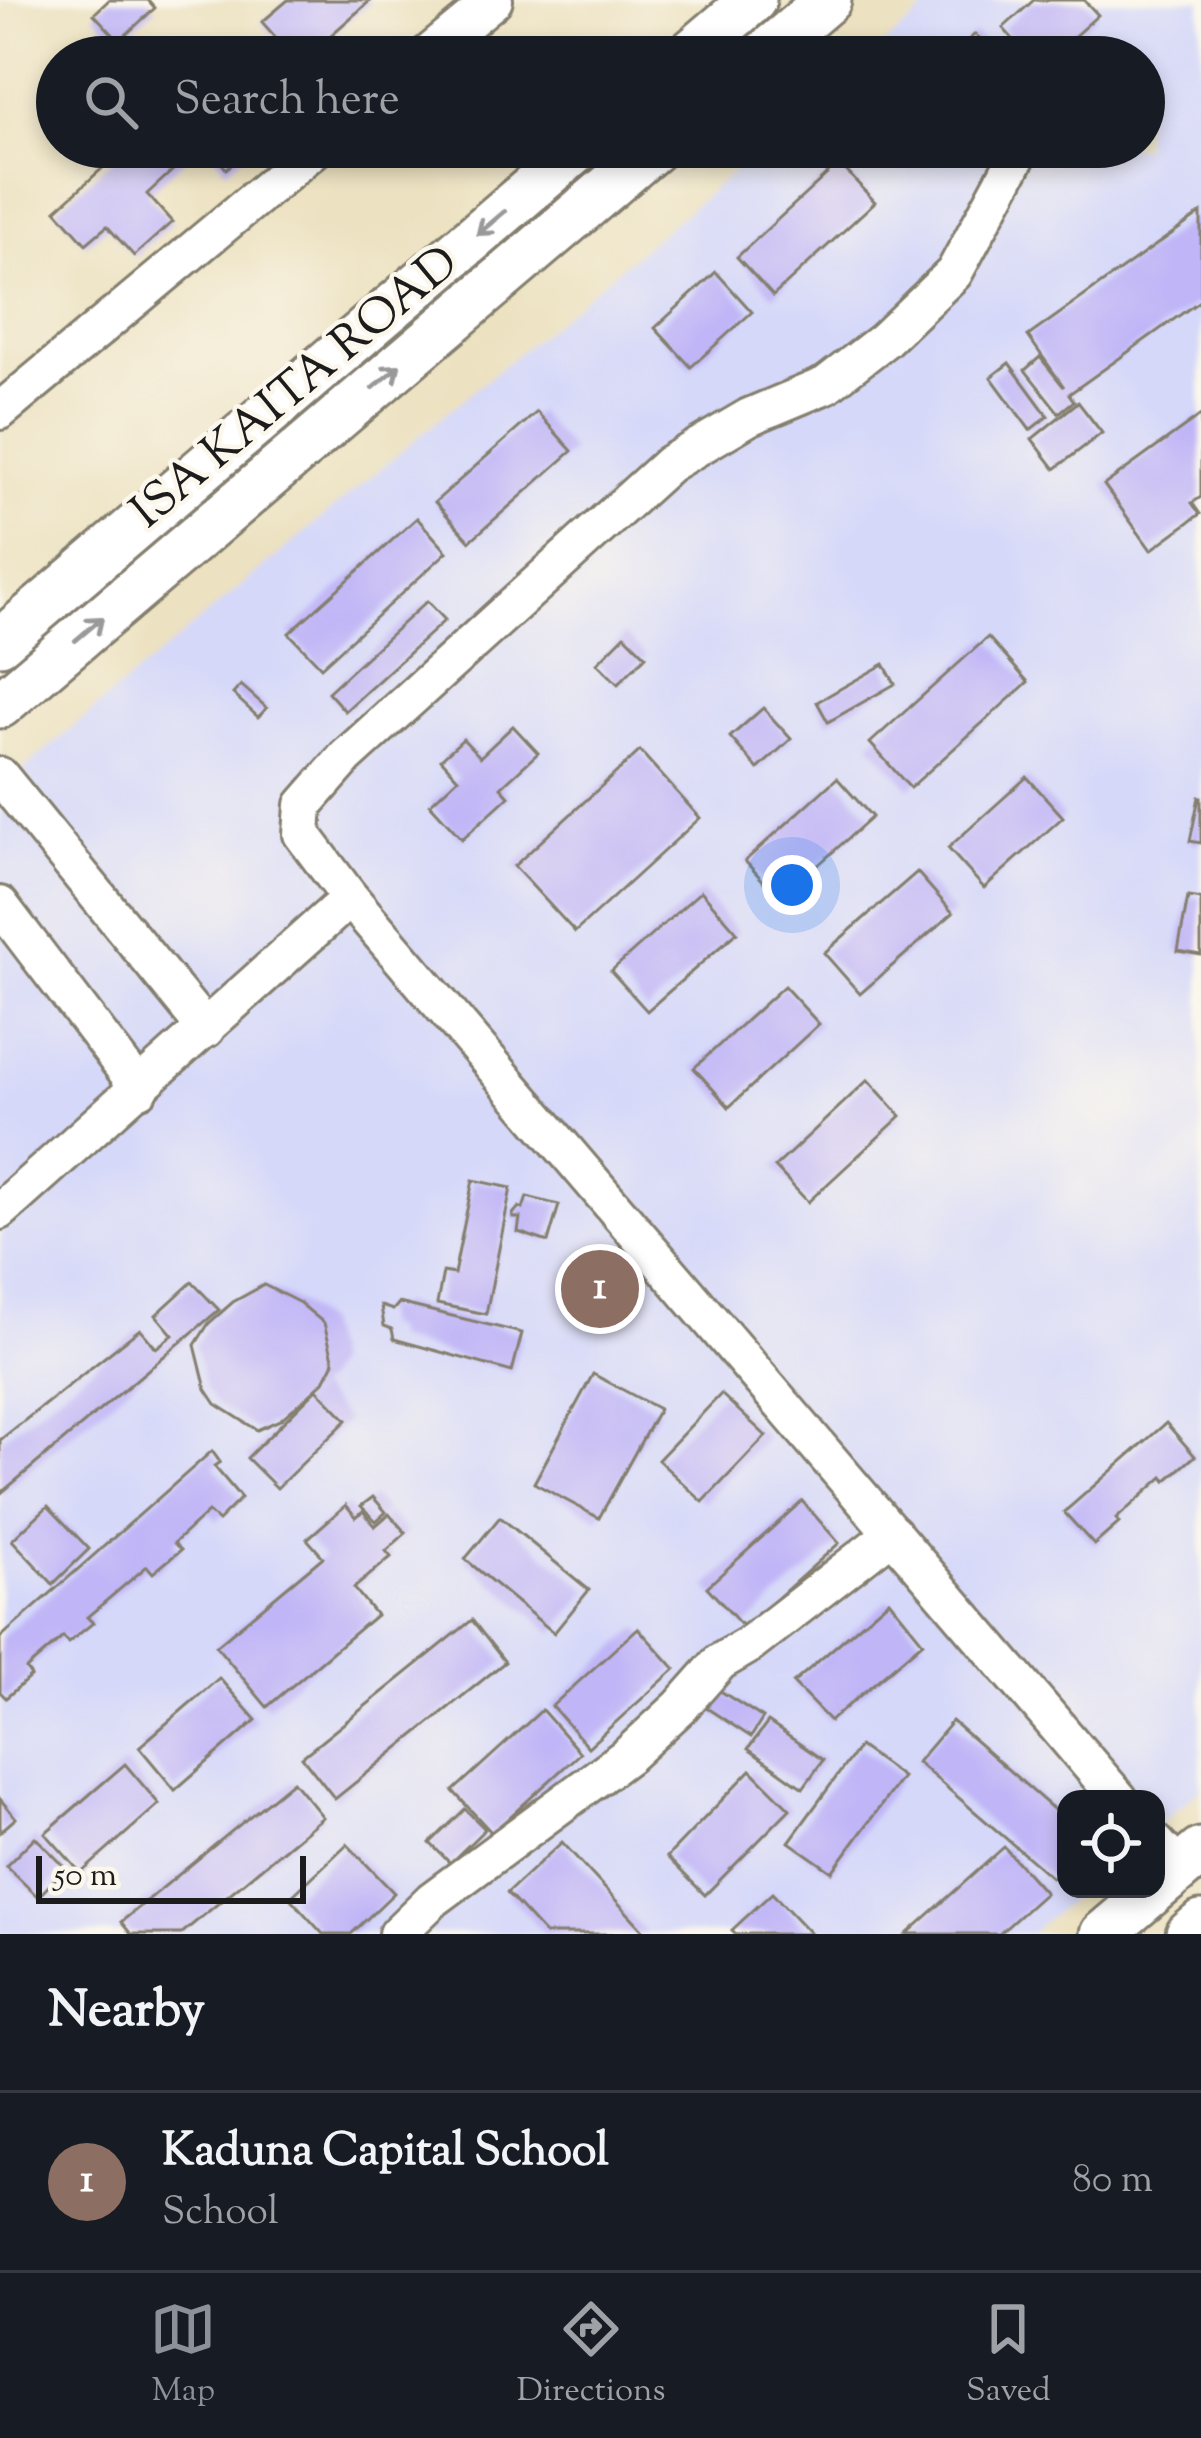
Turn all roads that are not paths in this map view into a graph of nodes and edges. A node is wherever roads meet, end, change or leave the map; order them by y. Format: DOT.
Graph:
graph roads {
  1 [pos="494,0"];
  2 [pos="753,0"];
  3 [pos="828,0"];
  4 [pos="450,36"];
  5 [pos="711,36"];
  6 [pos="786,36"];
  7 [pos="292,168"];
  8 [pos="555,168"];
  9 [pos="631,168"];
  10 [pos="1011,168"];
  11 [pos="0,411"];
  12 [pos="0,642"];
  13 [pos="0,705"];
  14 [pos="0,776"];
  15 [pos="350,898"];
  16 [pos="0,905"];
  17 [pos="206,1029"];
  18 [pos="140,1089"];
  19 [pos="0,1211"];
  20 [pos="893,1533"];
  21 [pos="1110,1790"];
  22 [pos="1179,1854"];
  23 [pos="1201,1924"];
  24 [pos="1122,1928"];
  25 [pos="397,1934"];
  26 [pos="1190,1934"];
  1 -- 4 [label="lane"];
  2 -- 5 [label="main road"];
  3 -- 6 [label="main road"];
  7 -- 11 [label="lane"];
  8 -- 12 [label="main road, ISA KAITA ROAD, one-way"];
  13 -- 9 [label="main road, ISA KAITA ROAD, one-way"];
  10 -- 15 [label="lane"];
  14 -- 17 [label="lane"];
  15 -- 17 [label="lane"];
  15 -- 20 [label="lane"];
  16 -- 18 [label="lane"];
  17 -- 18 [label="lane"];
  18 -- 19 [label="lane"];
  20 -- 21 [label="lane"];
  20 -- 25 [label="lane"];
  22 -- 24 [label="main road"];
  23 -- 26 [label="main road"];
}
